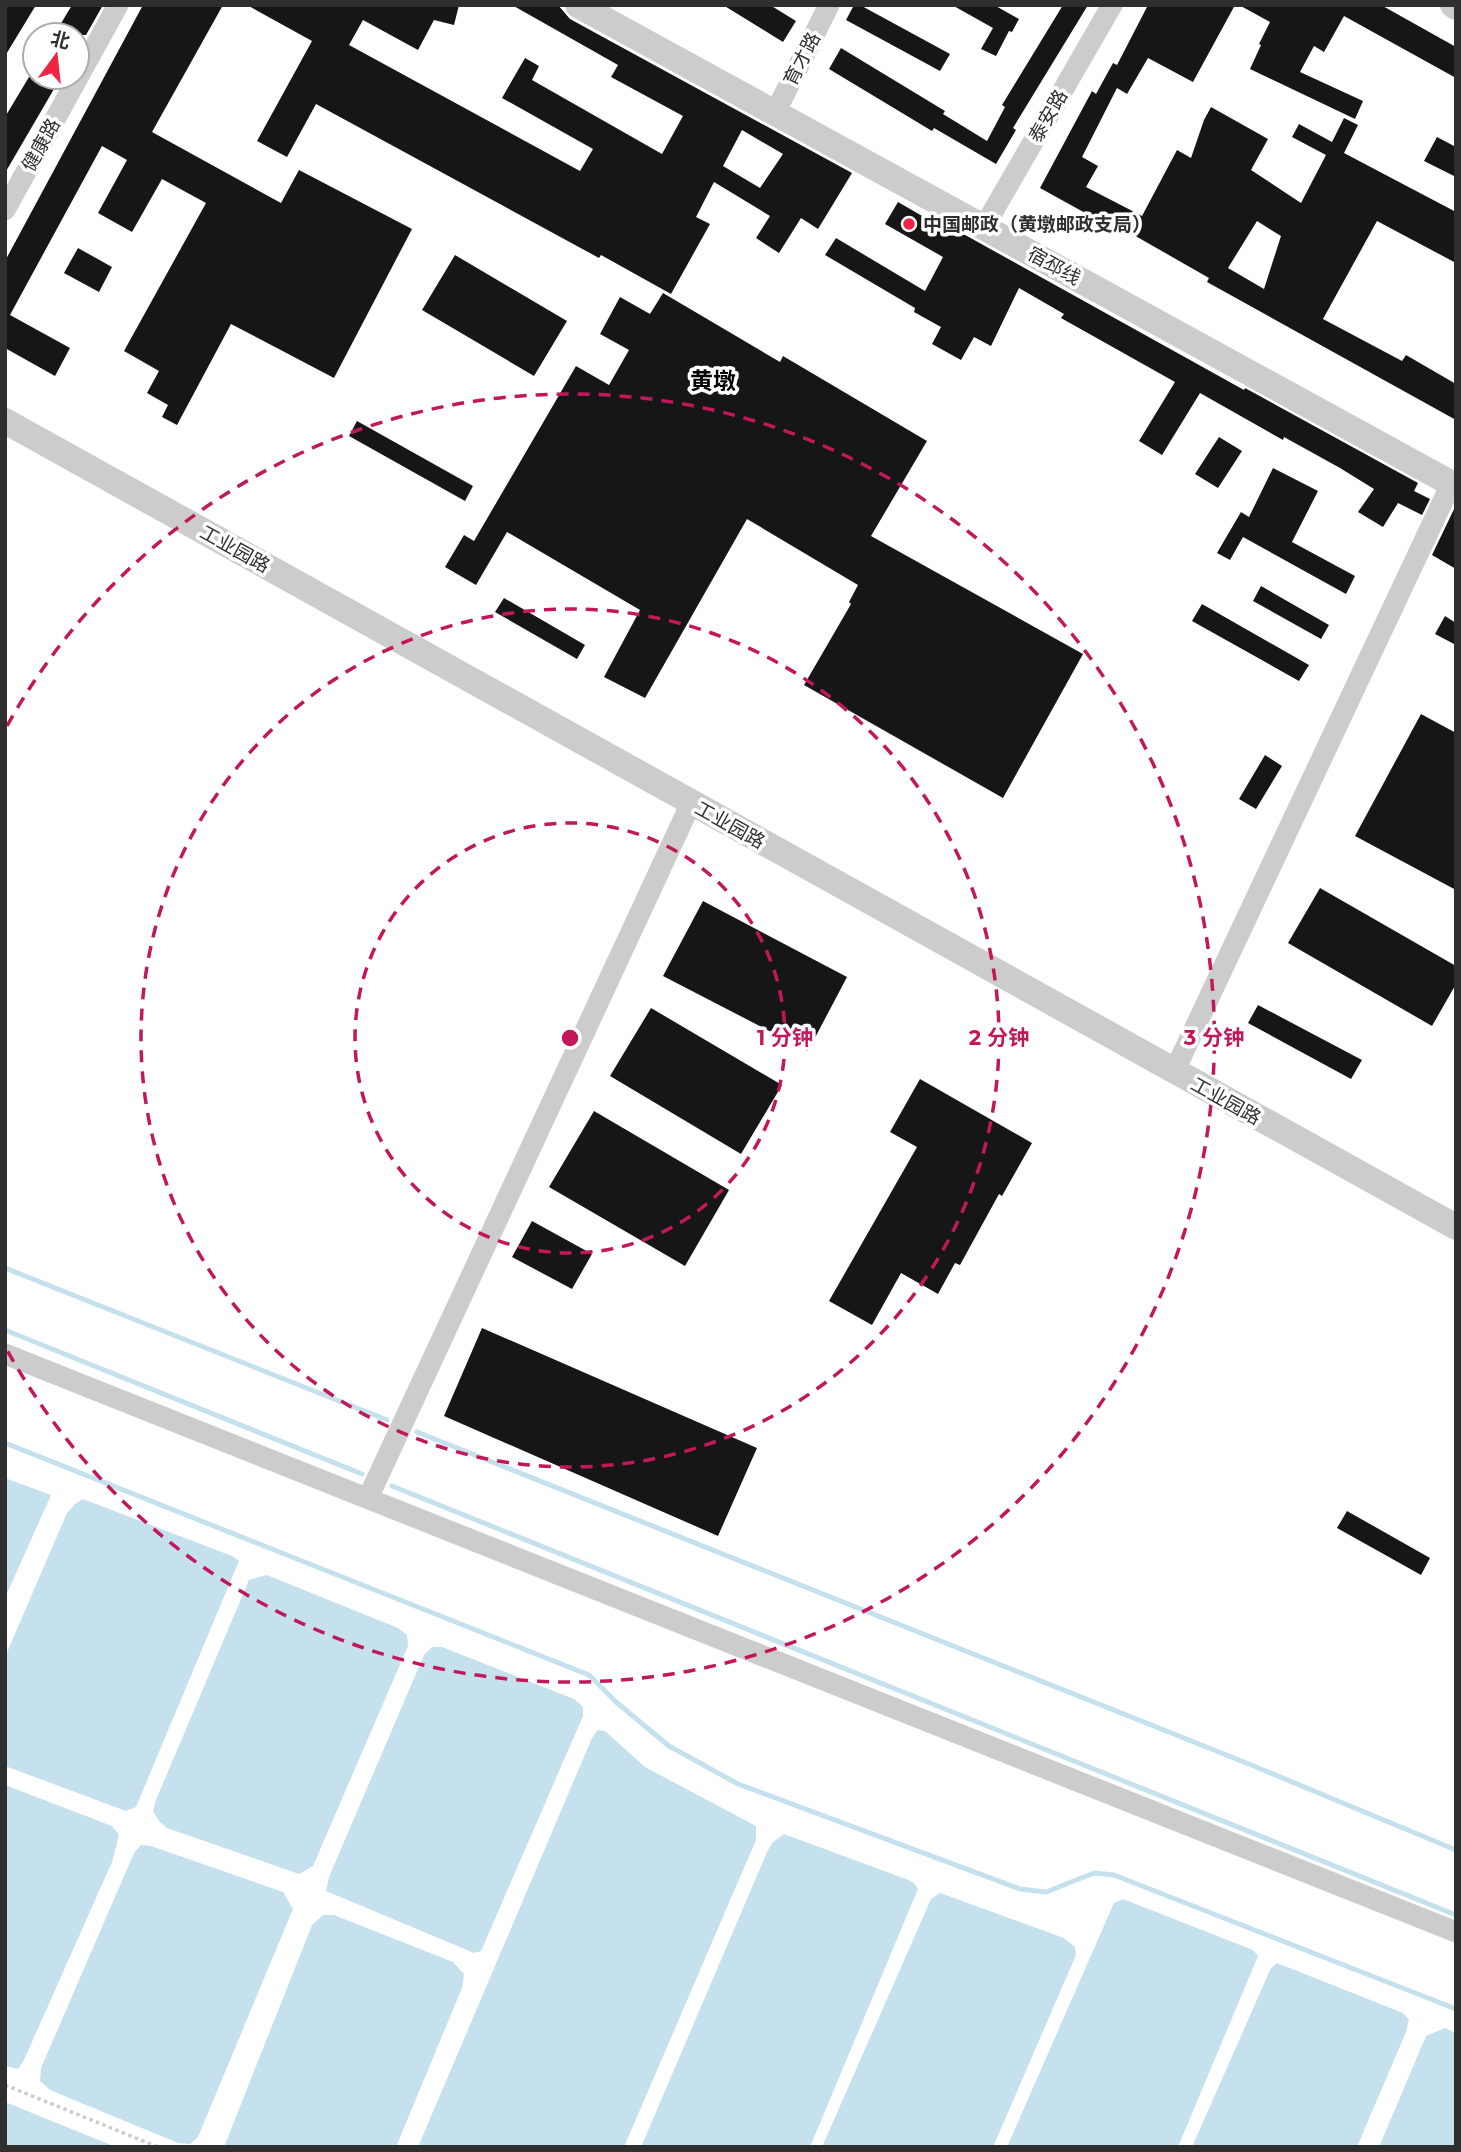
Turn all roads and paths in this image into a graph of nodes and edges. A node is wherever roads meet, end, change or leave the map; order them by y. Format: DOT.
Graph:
graph roads {
  1 [pos="118,5"];
  2 [pos="578,5"];
  3 [pos="829,5"];
  4 [pos="1112,5"];
  5 [pos="775,113"];
  6 [pos="5,210"];
  7 [pos="984,228"];
  8 [pos="5,421"];
  9 [pos="1453,485"];
  10 [pos="691,803"];
  11 [pos="1174,1072"];
  12 [pos="1456,1227"];
  13 [pos="5,1354"];
  14 [pos="368,1499"];
  15 [pos="1456,1932"];
  16 [pos="5,2085"];
  17 [pos="158,2147"];
  1 -- 6 [label="street, 健康路"];
  2 -- 5 [label="street, 宿邳线"];
  3 -- 5 [label="street, 育才路"];
  4 -- 7 [label="street, 泰安路"];
  5 -- 7 [label="street, 宿邳线"];
  7 -- 9 [label="street, 宿邳线"];
  8 -- 10 [label="street, 工业园路"];
  9 -- 11 [label="street"];
  10 -- 11 [label="street, 工业园路"];
  10 -- 14 [label="street"];
  11 -- 12 [label="street, 工业园路"];
  13 -- 14 [label="street"];
  14 -- 15 [label="street"];
  16 -- 17 [label="path"];
}
